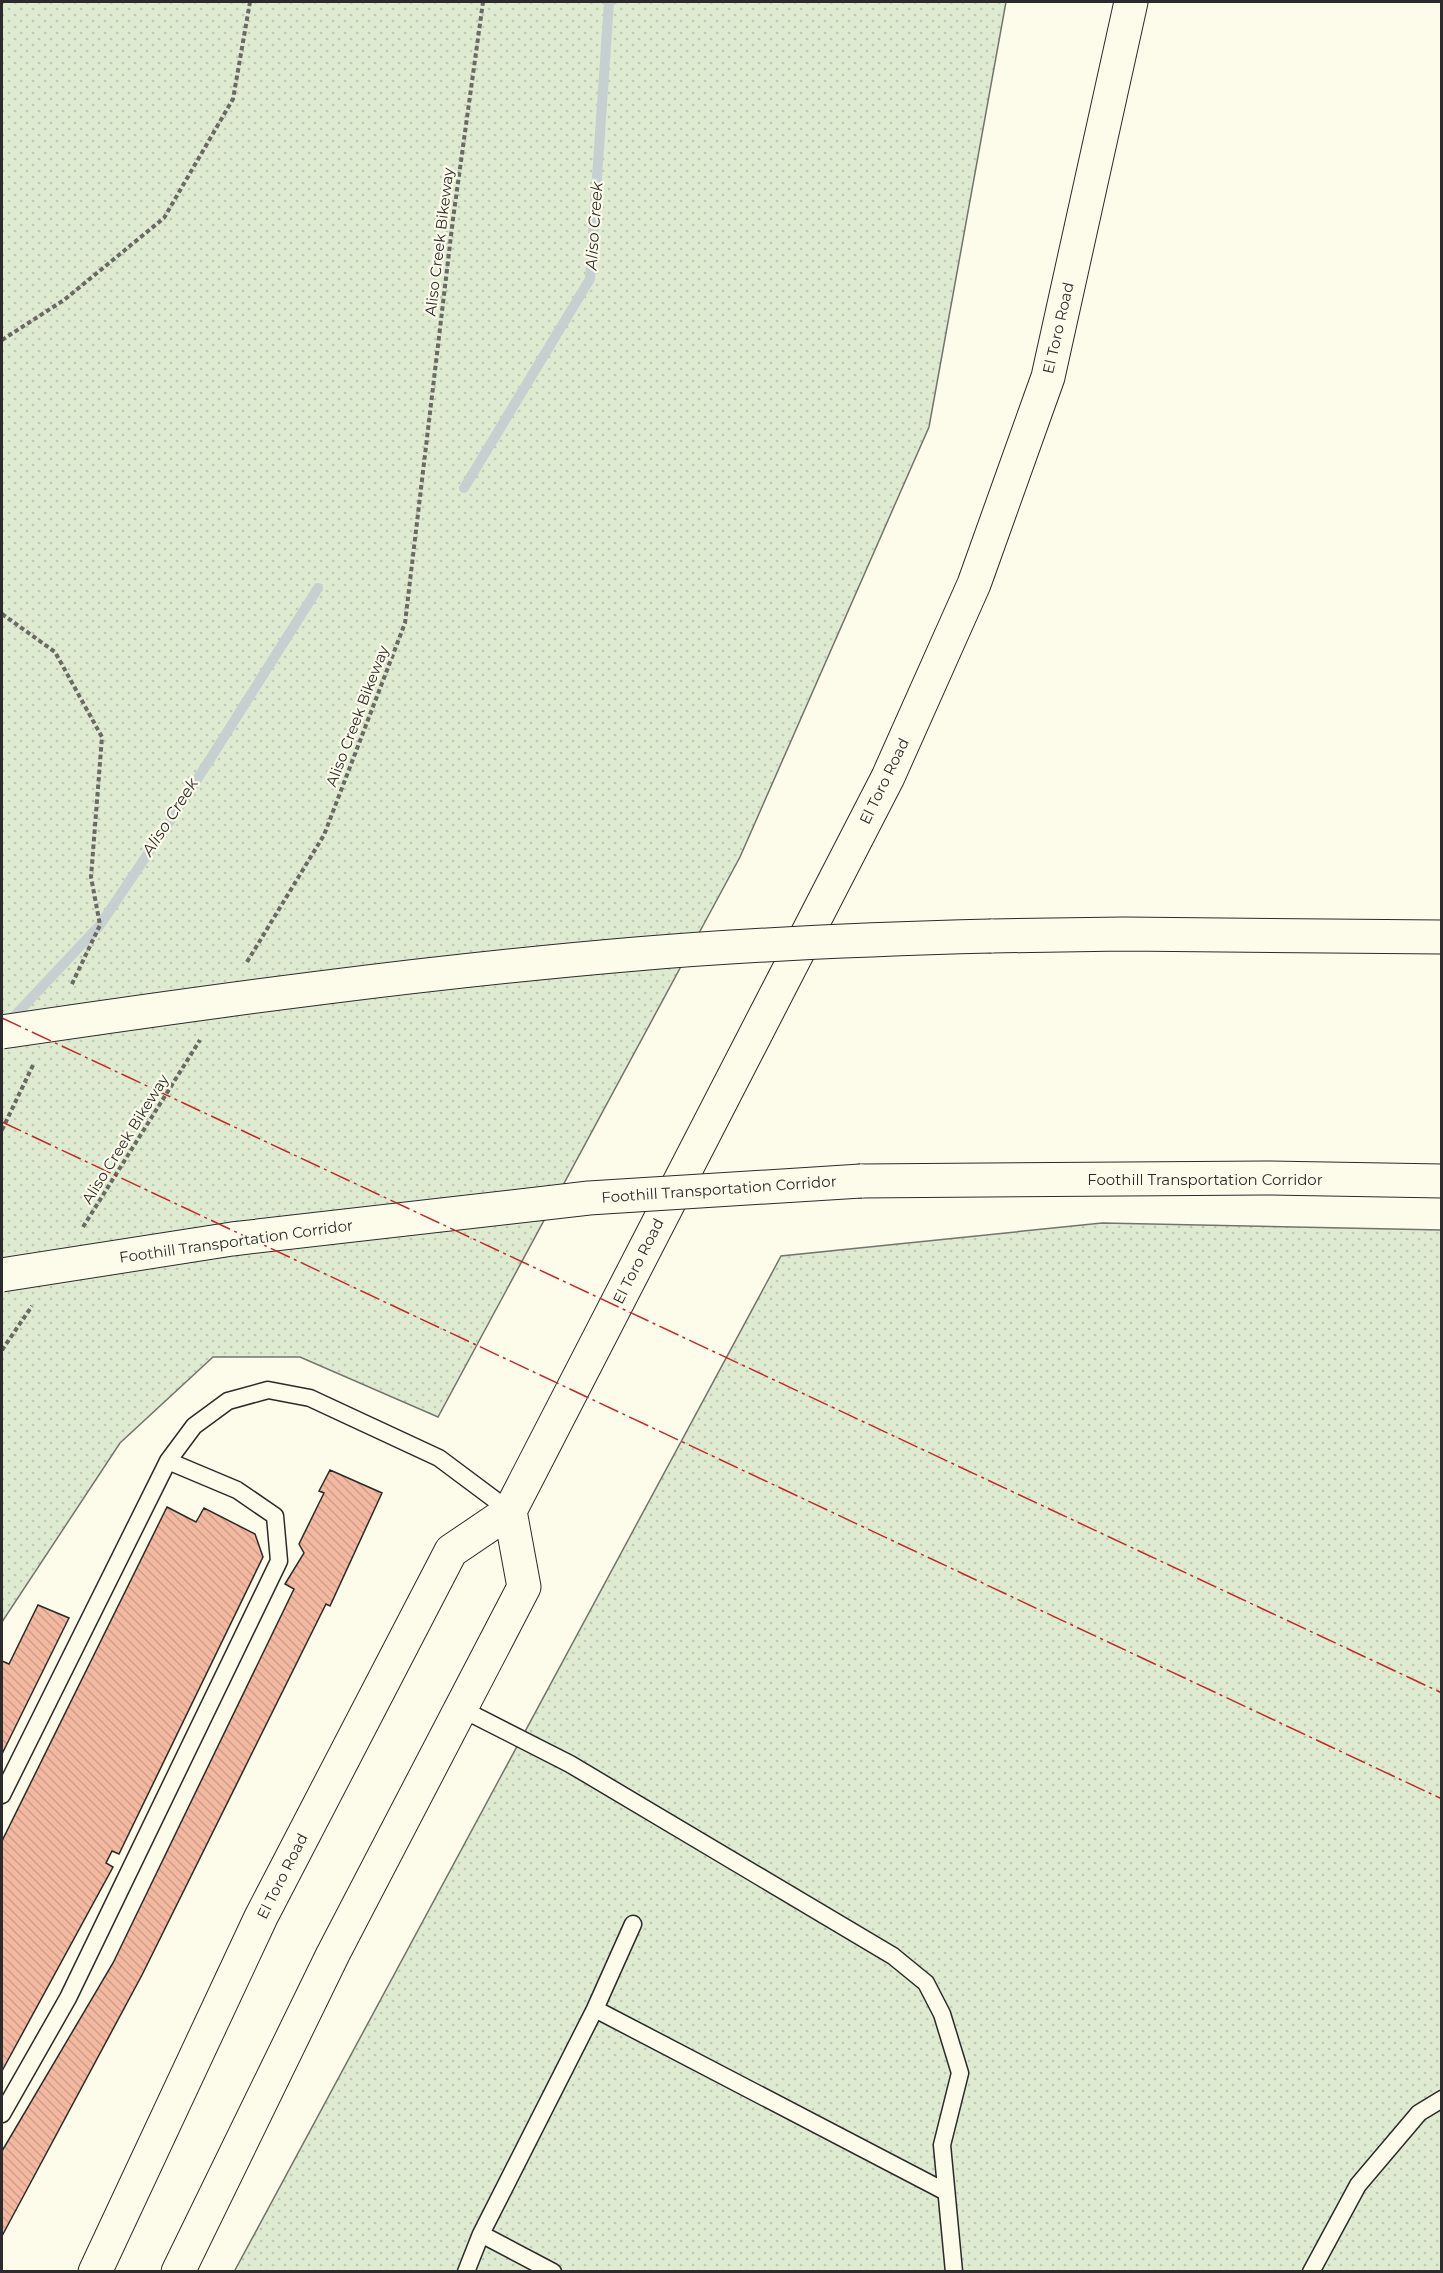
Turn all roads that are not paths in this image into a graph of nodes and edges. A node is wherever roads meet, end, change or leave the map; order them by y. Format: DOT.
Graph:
graph roads {
  1 [pos="1131,2"];
  2 [pos="1442,938"];
  3 [pos="2,1032"];
  4 [pos="1442,1180"];
  5 [pos="2,1275"];
  6 [pos="168,1461"];
  7 [pos="510,1511"];
  8 [pos="460,1708"];
  9 [pos="2,1795"];
  10 [pos="633,1924"];
  11 [pos="595,2009"];
  12 [pos="1442,2099"];
  13 [pos="2,2114"];
  14 [pos="946,2192"];
  15 [pos="481,2234"];
  16 [pos="95,2271"];
  17 [pos="178,2271"];
  18 [pos="466,2271"];
  19 [pos="553,2271"];
  20 [pos="954,2271"];
  21 [pos="1311,2271"];
  1 -- 7 [label="main road, El Toro Road"];
  2 -- 3 [label="main road, bridge"];
  4 -- 5 [label="main road, Foothill Transportation Corridor, bridge"];
  6 -- 7 [label="lane"];
  6 -- 9 [label="lane"];
  6 -- 13 [label="lane"];
  7 -- 8 [label="main road"];
  7 -- 16 [label="main road, El Toro Road"];
  8 -- 14 [label="lane"];
  8 -- 17 [label="main road"];
  10 -- 11 [label="lane"];
  11 -- 14 [label="lane"];
  11 -- 15 [label="lane"];
  12 -- 21 [label="lane"];
  14 -- 20 [label="lane"];
  15 -- 18 [label="lane"];
  15 -- 19 [label="lane"];
}
